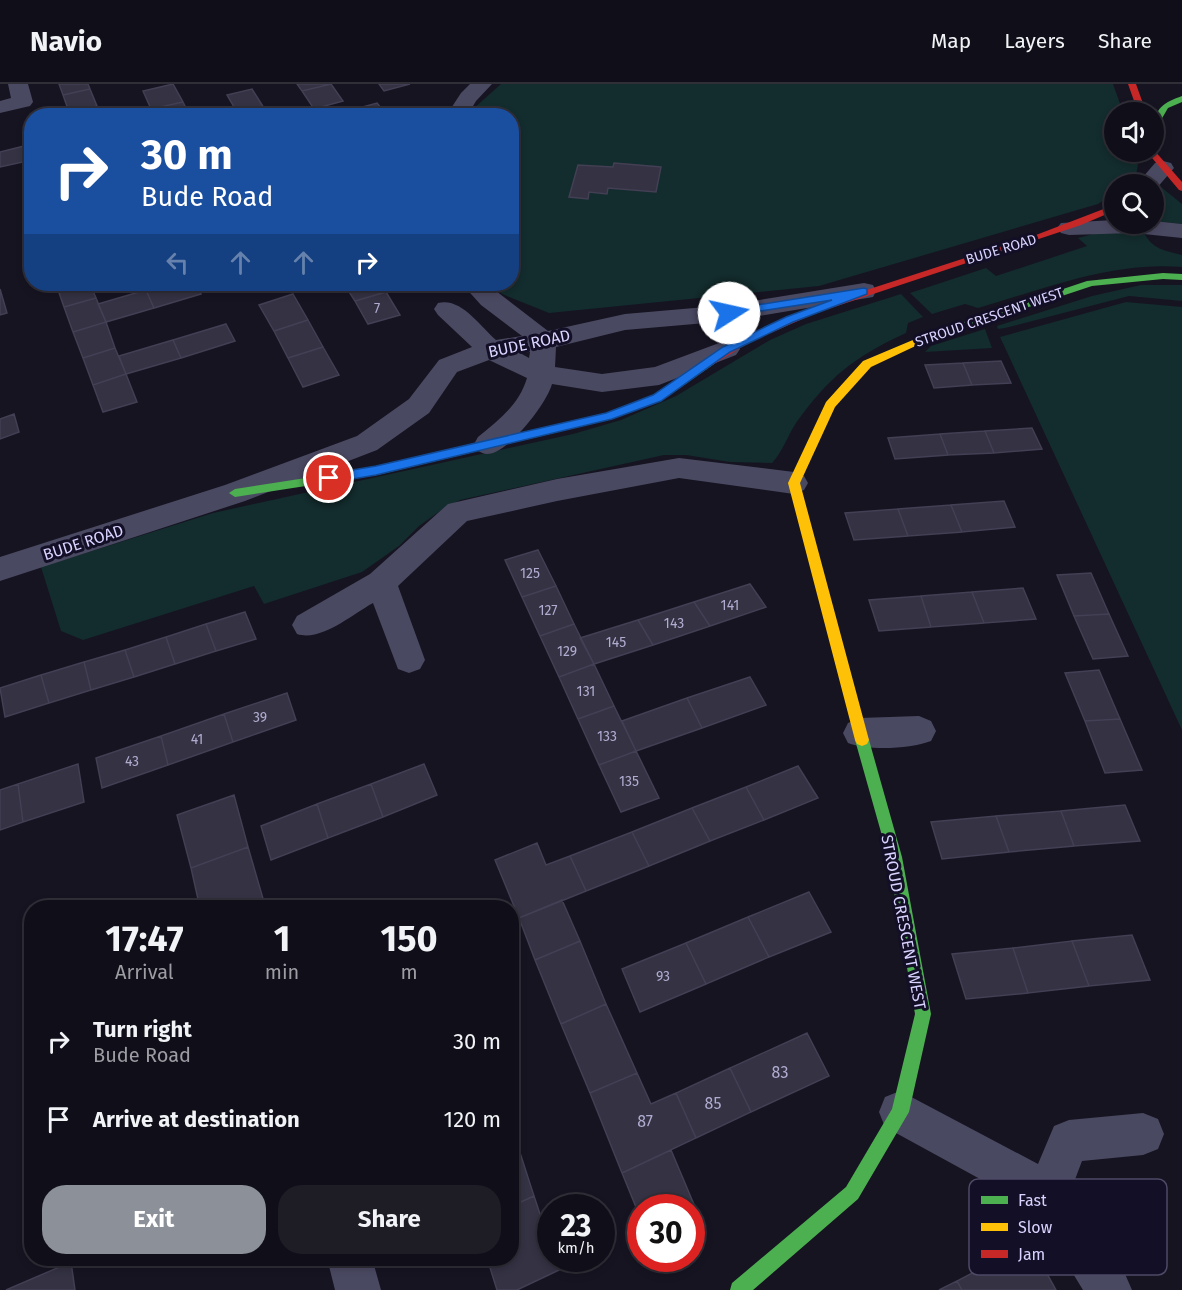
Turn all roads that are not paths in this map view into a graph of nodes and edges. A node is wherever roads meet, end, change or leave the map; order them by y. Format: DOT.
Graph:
graph roads {
  1 [pos="18,84"];
  2 [pos="482,84"];
  3 [pos="1132,84"];
  4 [pos="1182,99"];
  5 [pos="1138,102"];
  6 [pos="0,106"];
  7 [pos="461,108"];
  8 [pos="1164,108"];
  9 [pos="1154,168"];
  10 [pos="1182,188"];
  11 [pos="1104,213"];
  12 [pos="1070,228"];
  13 [pos="1182,231"];
  14 [pos="1182,278"];
  15 [pos="443,291"];
  16 [pos="480,291"];
  17 [pos="864,291"];
  18 [pos="447,309"];
  19 [pos="520,321"];
  20 [pos="625,322"];
  21 [pos="543,341"];
  22 [pos="727,349"];
  23 [pos="490,350"];
  24 [pos="448,366"];
  25 [pos="542,374"];
  26 [pos="488,444"];
  27 [pos="794,483"];
  28 [pos="235,494"];
  29 [pos="0,569"];
  30 [pos="381,583"];
  31 [pos="308,625"];
  32 [pos="409,660"];
  33 [pos="919,731"];
  34 [pos="860,733"];
  35 [pos="900,1112"];
  36 [pos="1143,1134"];
  37 [pos="1022,1179"];
  38 [pos="1054,1179"];
  39 [pos="351,1266"];
  40 [pos="1100,1275"];
  41 [pos="358,1290"];
  42 [pos="739,1290"];
  43 [pos="1109,1290"];
  1 -- 6 [label="street"];
  2 -- 7 [label="street"];
  3 -- 5 [label="street"];
  4 -- 8 [label="street"];
  9 -- 10 [label="street"];
  11 -- 12 [label="street, BUDE ROAD"];
  12 -- 13 [label="street, BUDE ROAD"];
  12 -- 17 [label="street, BUDE ROAD"];
  14 -- 27 [label="street, STROUD CRESCENT WEST"];
  15 -- 18 [label="street"];
  16 -- 19 [label="street"];
  17 -- 20 [label="street, BUDE ROAD"];
  17 -- 22 [label="street, BUDE ROAD"];
  18 -- 23 [label="street"];
  18 -- 24 [label="street"];
  19 -- 20 [label="street"];
  19 -- 21 [label="street"];
  20 -- 21 [label="street, BUDE ROAD"];
  21 -- 23 [label="street, BUDE ROAD"];
  21 -- 25 [label="street"];
  22 -- 25 [label="street"];
  22 -- 26 [label="street, BUDE ROAD"];
  23 -- 24 [label="street, BUDE ROAD"];
  23 -- 25 [label="street"];
  24 -- 28 [label="street, BUDE ROAD"];
  25 -- 26 [label="street"];
  26 -- 28 [label="street, BUDE ROAD"];
  27 -- 30 [label="street"];
  27 -- 34 [label="street, STROUD CRESCENT WEST"];
  28 -- 29 [label="street, BUDE ROAD"];
  30 -- 31 [label="street"];
  30 -- 32 [label="street"];
  33 -- 34 [label="street"];
  34 -- 35 [label="street, STROUD CRESCENT WEST"];
  35 -- 37 [label="street"];
  35 -- 42 [label="street, STROUD CRESCENT WEST"];
  36 -- 38 [label="street"];
  39 -- 41 [label="street"];
  40 -- 43 [label="street"];
}
